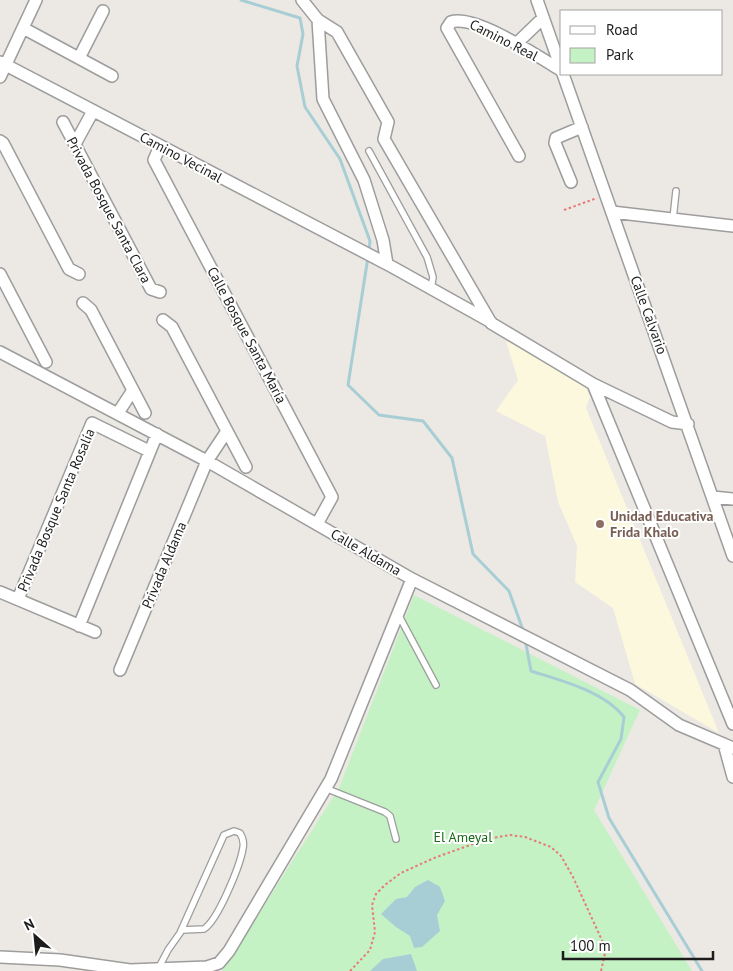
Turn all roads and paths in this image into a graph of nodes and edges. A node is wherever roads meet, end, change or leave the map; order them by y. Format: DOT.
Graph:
graph roads {
  1 [pos="36,0"];
  2 [pos="302,0"];
  3 [pos="537,0"];
  4 [pos="103,11"];
  5 [pos="543,18"];
  6 [pos="318,20"];
  7 [pos="23,28"];
  8 [pos="516,44"];
  9 [pos="79,58"];
  10 [pos="3,63"];
  11 [pos="560,66"];
  12 [pos="560,71"];
  13 [pos="563,75"];
  14 [pos="112,76"];
  15 [pos="0,77"];
  16 [pos="93,111"];
  17 [pos="63,122"];
  18 [pos="582,127"];
  19 [pos="0,141"];
  20 [pos="75,144"];
  21 [pos="160,146"];
  22 [pos="368,151"];
  23 [pos="519,156"];
  24 [pos="571,182"];
  25 [pos="676,191"];
  26 [pos="606,194"];
  27 [pos="564,210"];
  28 [pos="612,212"];
  29 [pos="673,219"];
  30 [pos="733,226"];
  31 [pos="386,264"];
  32 [pos="0,274"];
  33 [pos="79,274"];
  34 [pos="431,289"];
  35 [pos="160,292"];
  36 [pos="83,303"];
  37 [pos="163,320"];
  38 [pos="491,323"];
  39 [pos="0,352"];
  40 [pos="46,362"];
  41 [pos="593,384"];
  42 [pos="132,390"];
  43 [pos="145,413"];
  44 [pos="118,414"];
  45 [pos="688,424"];
  46 [pos="227,431"];
  47 [pos="153,442"];
  48 [pos="207,461"];
  49 [pos="246,468"];
  50 [pos="713,497"];
  51 [pos="733,500"];
  52 [pos="317,524"];
  53 [pos="733,556"];
  54 [pos="412,579"];
  55 [pos="0,592"];
  56 [pos="18,599"];
  57 [pos="398,614"];
  58 [pos="79,626"];
  59 [pos="95,632"];
  60 [pos="120,670"];
  61 [pos="436,685"];
  62 [pos="733,724"];
  63 [pos="728,746"];
  64 [pos="733,777"];
  65 [pos="325,788"];
  66 [pos="396,839"];
  67 [pos="182,930"];
  68 [pos="0,957"];
  69 [pos="158,969"];
  70 [pos="130,971"];
  71 [pos="350,971"];
  72 [pos="601,971"];
  1 -- 7 [label="street"];
  2 -- 6 [label="street"];
  3 -- 5 [label="street, Calle Calvario"];
  4 -- 9 [label="street"];
  5 -- 8 [label="street"];
  5 -- 11 [label="street, Calle Calvario"];
  6 -- 31 [label="street"];
  6 -- 38 [label="street"];
  7 -- 9 [label="street"];
  7 -- 10 [label="street"];
  8 -- 12 [label="street, Camino Real"];
  8 -- 23 [label="street, Camino Real"];
  9 -- 14 [label="street"];
  10 -- 15 [label="street"];
  10 -- 16 [label="street, Camino Vecinal"];
  13 -- 18 [label="street, Calle Calvario"];
  16 -- 20 [label="street"];
  16 -- 21 [label="street, Camino Vecinal"];
  17 -- 20 [label="street, Privada Bosque Santa Clara"];
  18 -- 24 [label="street"];
  18 -- 26 [label="street, Calle Calvario"];
  19 -- 33 [label="street"];
  20 -- 35 [label="street, Privada Bosque Santa Clara"];
  21 -- 31 [label="street, Camino Vecinal"];
  21 -- 52 [label="street, Calle Bosque Santa María"];
  22 -- 34 [label="lane"];
  25 -- 29 [label="lane"];
  26 -- 27 [label="path"];
  26 -- 28 [label="street, Calle Calvario"];
  28 -- 29 [label="street"];
  28 -- 45 [label="street, Calle Calvario"];
  29 -- 30 [label="street"];
  31 -- 34 [label="street"];
  32 -- 40 [label="street"];
  34 -- 38 [label="street"];
  36 -- 42 [label="street"];
  37 -- 46 [label="street"];
  38 -- 41 [label="street"];
  39 -- 44 [label="street, Calle Aldama"];
  41 -- 45 [label="street"];
  41 -- 62 [label="street"];
  42 -- 43 [label="street"];
  42 -- 44 [label="street"];
  44 -- 47 [label="street, Calle Aldama"];
  45 -- 50 [label="street, Calle Calvario"];
  46 -- 48 [label="street, Privada Aldama"];
  46 -- 49 [label="street"];
  47 -- 48 [label="street, Calle Aldama"];
  47 -- 56 [label="street, Privada Bosque Santa Rosalía"];
  47 -- 58 [label="street"];
  48 -- 52 [label="street, Calle Aldama"];
  48 -- 60 [label="street, Privada Aldama"];
  50 -- 51 [label="street"];
  50 -- 53 [label="street, Calle Calvario"];
  52 -- 54 [label="street, Calle Aldama"];
  54 -- 57 [label="street"];
  54 -- 63 [label="street, Calle Aldama"];
  55 -- 56 [label="street, Privada Bosque Santa Rosalía"];
  56 -- 58 [label="street, Privada Bosque Santa Rosalía"];
  57 -- 61 [label="lane"];
  57 -- 65 [label="street"];
  58 -- 59 [label="street, Privada Bosque Santa Rosalía"];
  63 -- 64 [label="street"];
  65 -- 66 [label="lane"];
  65 -- 69 [label="street"];
  67 -- 67 [label="lane"];
  67 -- 69 [label="lane"];
  68 -- 70 [label="street"];
  69 -- 70 [label="street"];
  71 -- 72 [label="path"];
}
